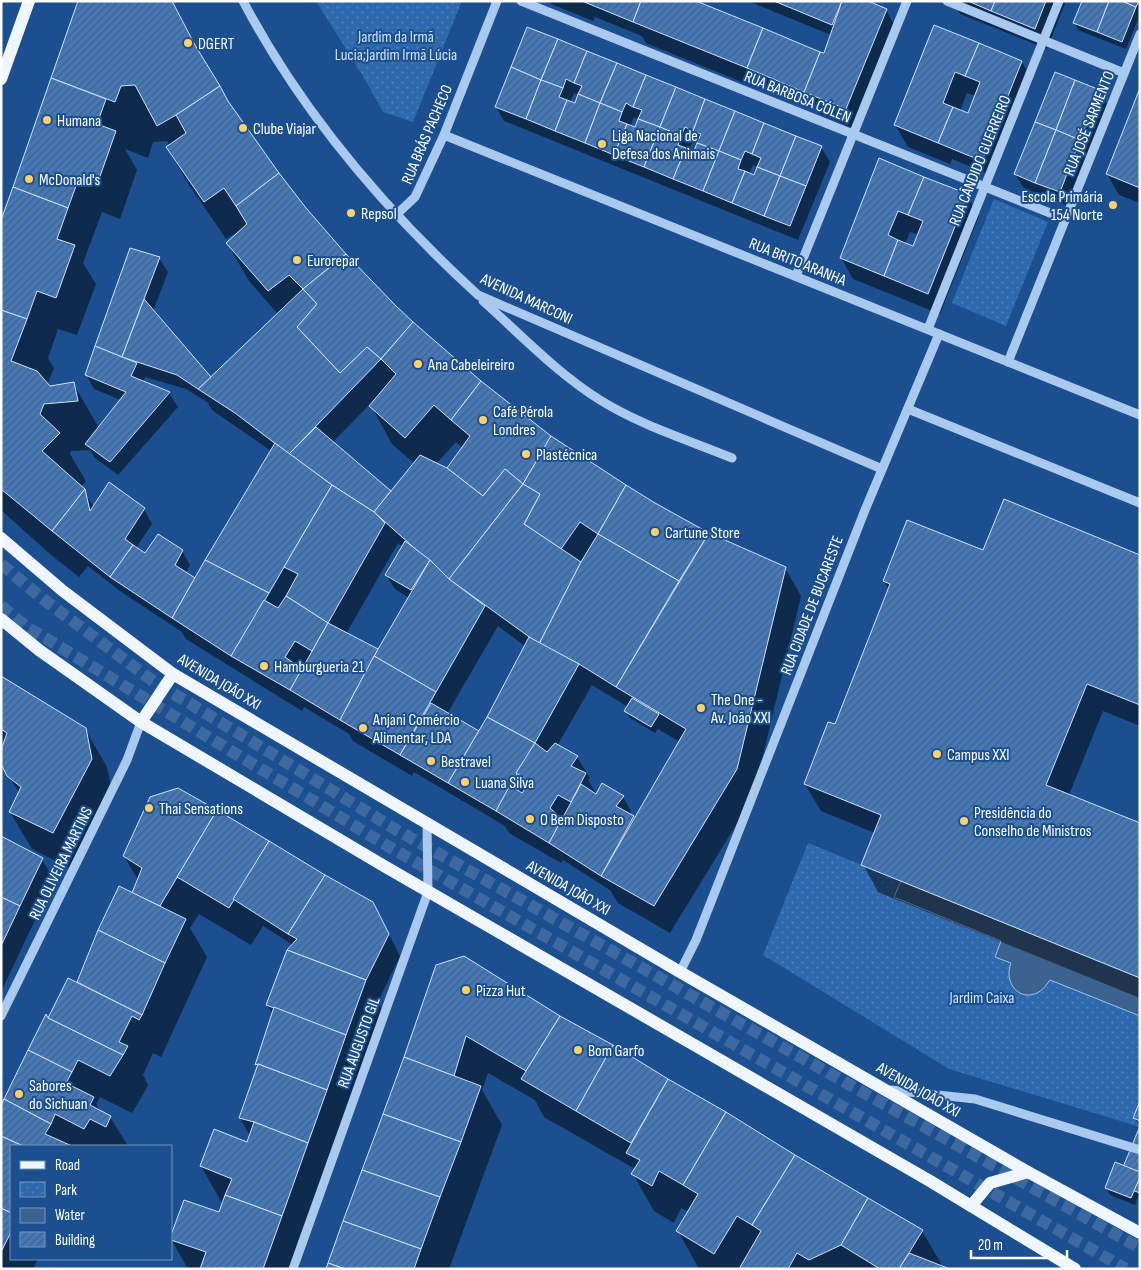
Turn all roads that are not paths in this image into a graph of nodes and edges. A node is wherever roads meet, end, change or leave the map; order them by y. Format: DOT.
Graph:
graph roads {
  1 [pos="28,1"];
  2 [pos="243,1"];
  3 [pos="497,1"];
  4 [pos="521,1"];
  5 [pos="906,1"];
  6 [pos="947,1"];
  7 [pos="1059,1"];
  8 [pos="1140,34"];
  9 [pos="1044,40"];
  10 [pos="1124,73"];
  11 [pos="1,79"];
  12 [pos="444,134"];
  13 [pos="852,134"];
  14 [pos="984,187"];
  15 [pos="396,215"];
  16 [pos="1065,219"];
  17 [pos="796,276"];
  18 [pos="478,295"];
  19 [pos="928,329"];
  20 [pos="940,334"];
  21 [pos="1008,362"];
  22 [pos="908,409"];
  23 [pos="1140,415"];
  24 [pos="732,458"];
  25 [pos="882,469"];
  26 [pos="1140,503"];
  27 [pos="1,538"];
  28 [pos="1,619"];
  29 [pos="173,674"];
  30 [pos="141,722"];
  31 [pos="427,822"];
  32 [pos="428,892"];
  33 [pos="680,972"];
  34 [pos="1,1016"];
  35 [pos="887,1090"];
  36 [pos="1140,1150"];
  37 [pos="1028,1172"];
  38 [pos="971,1206"];
  39 [pos="1140,1233"];
  40 [pos="293,1269"];
  41 [pos="1075,1269"];
  1 -- 11 [label="main road"];
  2 -- 15 [label="street, AVENIDA MARCONI"];
  3 -- 12 [label="street, RUA BRÁS PACHECO"];
  4 -- 13 [label="street, RUA BARBOSA CÓLEN"];
  5 -- 13 [label="street"];
  6 -- 9 [label="street"];
  7 -- 9 [label="street, RUA CÂNDIDO GUERREIRO"];
  8 -- 10 [label="street, RUA JOSÉ SARMENTO"];
  9 -- 10 [label="street"];
  9 -- 14 [label="street, RUA CÂNDIDO GUERREIRO"];
  10 -- 16 [label="street, RUA JOSÉ SARMENTO"];
  12 -- 15 [label="street, RUA BRÁS PACHECO"];
  12 -- 17 [label="street, RUA BRITO ARANHA"];
  13 -- 14 [label="street, RUA BARBOSA CÓLEN"];
  13 -- 17 [label="street"];
  14 -- 16 [label="street, RUA BARBOSA CÓLEN"];
  14 -- 19 [label="street, RUA CÂNDIDO GUERREIRO"];
  15 -- 18 [label="street, AVENIDA MARCONI"];
  16 -- 21 [label="street, RUA JOSÉ SARMENTO"];
  17 -- 19 [label="street, RUA BRITO ARANHA"];
  18 -- 24 [label="street"];
  18 -- 25 [label="street, AVENIDA MARCONI"];
  19 -- 20 [label="street, RUA BRITO ARANHA"];
  20 -- 21 [label="street, RUA BRITO ARANHA"];
  20 -- 22 [label="street, RUA CIDADE DE BUCARESTE"];
  21 -- 23 [label="street, RUA BRITO ARANHA"];
  22 -- 25 [label="street, RUA CIDADE DE BUCARESTE"];
  22 -- 26 [label="street"];
  25 -- 33 [label="street, RUA CIDADE DE BUCARESTE"];
  27 -- 29 [label="main road, AVENIDA JOÃO XXI"];
  28 -- 30 [label="main road"];
  29 -- 30 [label="main road"];
  29 -- 31 [label="main road, AVENIDA JOÃO XXI"];
  30 -- 32 [label="main road"];
  30 -- 34 [label="street, RUA OLIVEIRA MARTINS"];
  31 -- 32 [label="street, RUA AUGUSTO GIL"];
  31 -- 33 [label="main road, AVENIDA JOÃO XXI"];
  32 -- 38 [label="main road"];
  32 -- 40 [label="street, RUA AUGUSTO GIL"];
  33 -- 35 [label="main road, AVENIDA JOÃO XXI"];
  35 -- 36 [label="street"];
  35 -- 37 [label="main road, AVENIDA JOÃO XXI"];
  37 -- 38 [label="main road"];
  37 -- 39 [label="main road, AVENIDA JOÃO XXI"];
  38 -- 41 [label="main road"];
}
